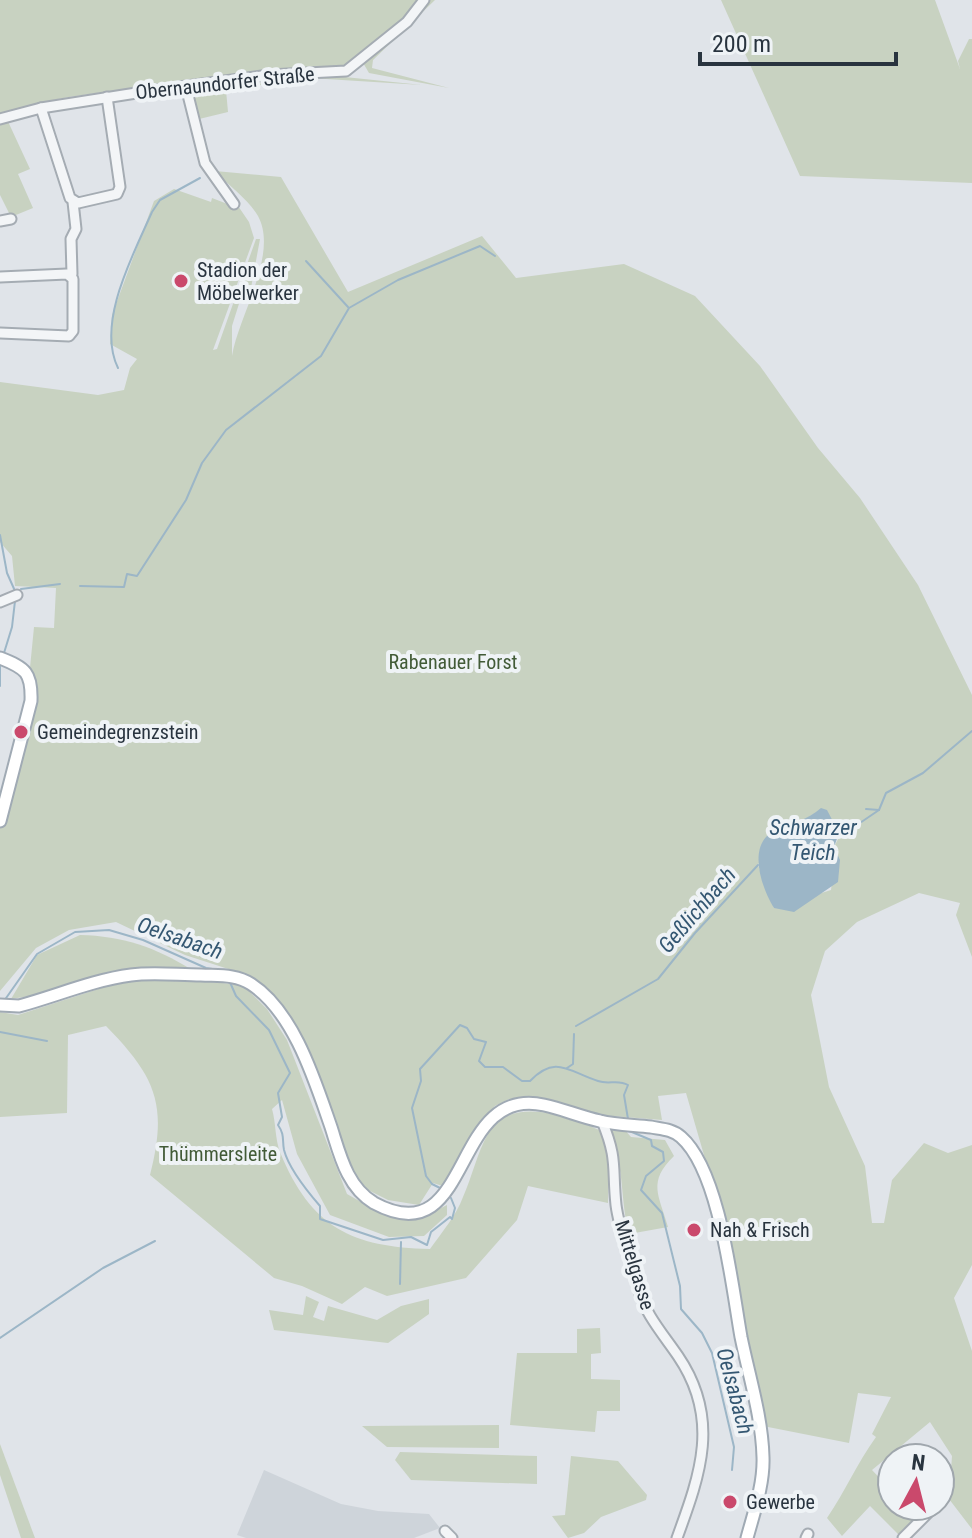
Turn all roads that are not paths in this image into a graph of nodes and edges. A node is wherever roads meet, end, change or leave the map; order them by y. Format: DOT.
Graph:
graph roads {
  1 [pos="424,0"];
  2 [pos="186,87"];
  3 [pos="107,97"];
  4 [pos="41,108"];
  5 [pos="0,119"];
  6 [pos="73,202"];
  7 [pos="234,204"];
  8 [pos="11,219"];
  9 [pos="0,221"];
  10 [pos="72,274"];
  11 [pos="0,277"];
  12 [pos="0,333"];
  13 [pos="14,596"];
  14 [pos="0,602"];
  15 [pos="2,658"];
  16 [pos="0,821"];
  17 [pos="3,1006"];
  18 [pos="602,1121"];
  19 [pos="919,1522"];
  20 [pos="677,1538"];
  21 [pos="747,1538"];
  22 [pos="903,1538"];
  1 -- 2 [label="street, Obernaundorfer Straße"];
  2 -- 3 [label="street, Obernaundorfer Straße"];
  2 -- 7 [label="street"];
  3 -- 4 [label="street, Obernaundorfer Straße"];
  3 -- 6 [label="street"];
  4 -- 5 [label="street, Obernaundorfer Straße"];
  4 -- 6 [label="street"];
  6 -- 10 [label="street"];
  8 -- 9 [label="street"];
  11 -- 12 [label="street"];
  13 -- 14 [label="street"];
  15 -- 16 [label="main road"];
  17 -- 18 [label="main road"];
  18 -- 20 [label="street, Mittelgasse"];
  18 -- 21 [label="main road"];
  19 -- 22 [label="street"];
}
